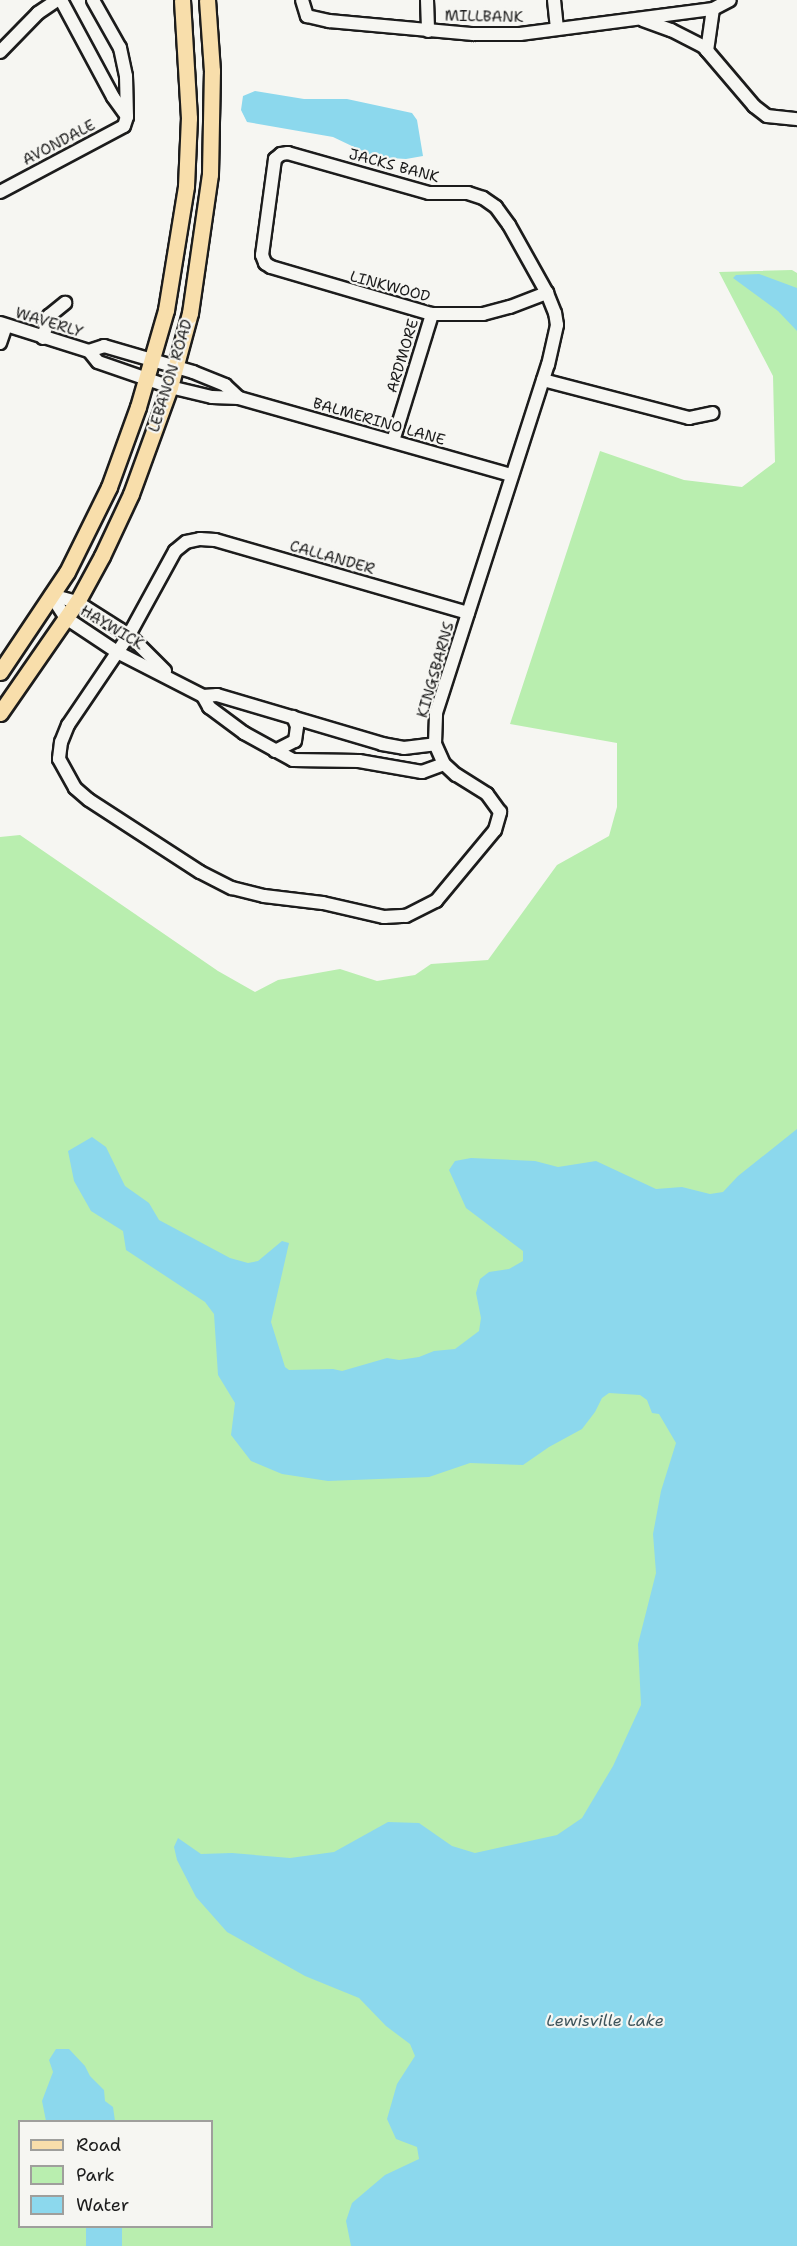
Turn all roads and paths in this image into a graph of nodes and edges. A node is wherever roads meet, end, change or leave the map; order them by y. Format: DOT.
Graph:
graph roads {
  1 [pos="59,0"];
  2 [pos="93,0"];
  3 [pos="182,0"];
  4 [pos="207,0"];
  5 [pos="302,0"];
  6 [pos="427,0"];
  7 [pos="554,0"];
  8 [pos="730,0"];
  9 [pos="713,9"];
  10 [pos="638,19"];
  11 [pos="557,29"];
  12 [pos="428,31"];
  13 [pos="707,51"];
  14 [pos="0,52"];
  15 [pos="127,117"];
  16 [pos="797,119"];
  17 [pos="0,192"];
  18 [pos="499,211"];
  19 [pos="264,261"];
  20 [pos="547,293"];
  21 [pos="65,303"];
  22 [pos="432,314"];
  23 [pos="3,325"];
  24 [pos="43,339"];
  25 [pos="0,343"];
  26 [pos="89,351"];
  27 [pos="152,360"];
  28 [pos="176,367"];
  29 [pos="146,377"];
  30 [pos="543,380"];
  31 [pos="170,387"];
  32 [pos="239,398"];
  33 [pos="712,413"];
  34 [pos="393,441"];
  35 [pos="511,475"];
  36 [pos="51,595"];
  37 [pos="78,602"];
  38 [pos="468,613"];
  39 [pos="66,618"];
  40 [pos="108,622"];
  41 [pos="129,635"];
  42 [pos="98,639"];
  43 [pos="117,652"];
  44 [pos="0,672"];
  45 [pos="177,681"];
  46 [pos="203,696"];
  47 [pos="0,713"];
  48 [pos="293,717"];
  49 [pos="376,742"];
  50 [pos="435,744"];
  51 [pos="275,751"];
  52 [pos="373,763"];
  53 [pos="444,764"];
  1 -- 14 [label="street"];
  1 -- 15 [label="street"];
  2 -- 15 [label="street"];
  3 -- 27 [label="main road, LEBANON ROAD"];
  4 -- 28 [label="main road, LEBANON ROAD"];
  5 -- 12 [label="street, MILLBANK"];
  6 -- 12 [label="street"];
  7 -- 11 [label="street"];
  8 -- 9 [label="street, MILLBANK"];
  9 -- 10 [label="street, MILLBANK"];
  9 -- 13 [label="street"];
  10 -- 11 [label="street, MILLBANK"];
  10 -- 13 [label="street"];
  11 -- 12 [label="street, MILLBANK"];
  13 -- 16 [label="street"];
  15 -- 17 [label="street, AVONDALE"];
  18 -- 19 [label="street, JACKS BANK"];
  18 -- 20 [label="street, KINGSBARNS"];
  19 -- 22 [label="street, LINKWOOD"];
  20 -- 22 [label="street, LINKWOOD"];
  20 -- 30 [label="street, KINGSBARNS"];
  21 -- 24 [label="street"];
  22 -- 34 [label="street, ARDMORE"];
  23 -- 24 [label="street, WAVERLY"];
  23 -- 25 [label="street"];
  24 -- 26 [label="street, WAVERLY"];
  26 -- 27 [label="street, WAVERLY"];
  26 -- 29 [label="street, WAVERLY"];
  27 -- 28 [label="street, BALMERINO LANE"];
  27 -- 29 [label="main road, LEBANON ROAD"];
  28 -- 31 [label="main road, LEBANON ROAD"];
  28 -- 32 [label="street, BALMERINO LANE"];
  29 -- 31 [label="street, BALMERINO LANE"];
  29 -- 36 [label="main road, LEBANON ROAD"];
  30 -- 33 [label="street"];
  30 -- 35 [label="street, KINGSBARNS"];
  31 -- 32 [label="street, BALMERINO LANE"];
  31 -- 37 [label="main road, LEBANON ROAD"];
  32 -- 34 [label="street, BALMERINO LANE"];
  34 -- 35 [label="street, BALMERINO LANE"];
  35 -- 38 [label="street, KINGSBARNS"];
  36 -- 37 [label="street, HAYWICK"];
  36 -- 39 [label="street, HAYWICK"];
  36 -- 44 [label="main road, LEBANON ROAD"];
  37 -- 39 [label="main road, LEBANON ROAD"];
  37 -- 40 [label="street, HAYWICK"];
  38 -- 41 [label="street, CALLANDER"];
  38 -- 50 [label="street, KINGSBARNS"];
  39 -- 42 [label="street, HAYWICK"];
  39 -- 47 [label="main road, LEBANON ROAD"];
  40 -- 41 [label="street, HAYWICK"];
  40 -- 42 [label="street"];
  41 -- 43 [label="street"];
  41 -- 45 [label="street, HAYWICK"];
  42 -- 43 [label="street, HAYWICK"];
  43 -- 45 [label="street, HAYWICK"];
  43 -- 53 [label="street, KINGSBARNS"];
  45 -- 46 [label="street, HAYWICK"];
  46 -- 48 [label="street, HAYWICK"];
  46 -- 51 [label="street, HAYWICK"];
  48 -- 49 [label="street, HAYWICK"];
  48 -- 51 [label="street"];
  49 -- 50 [label="street, HAYWICK"];
  49 -- 52 [label="street"];
  50 -- 53 [label="street, KINGSBARNS"];
  51 -- 52 [label="street, HAYWICK"];
  52 -- 53 [label="street, HAYWICK"];
}
